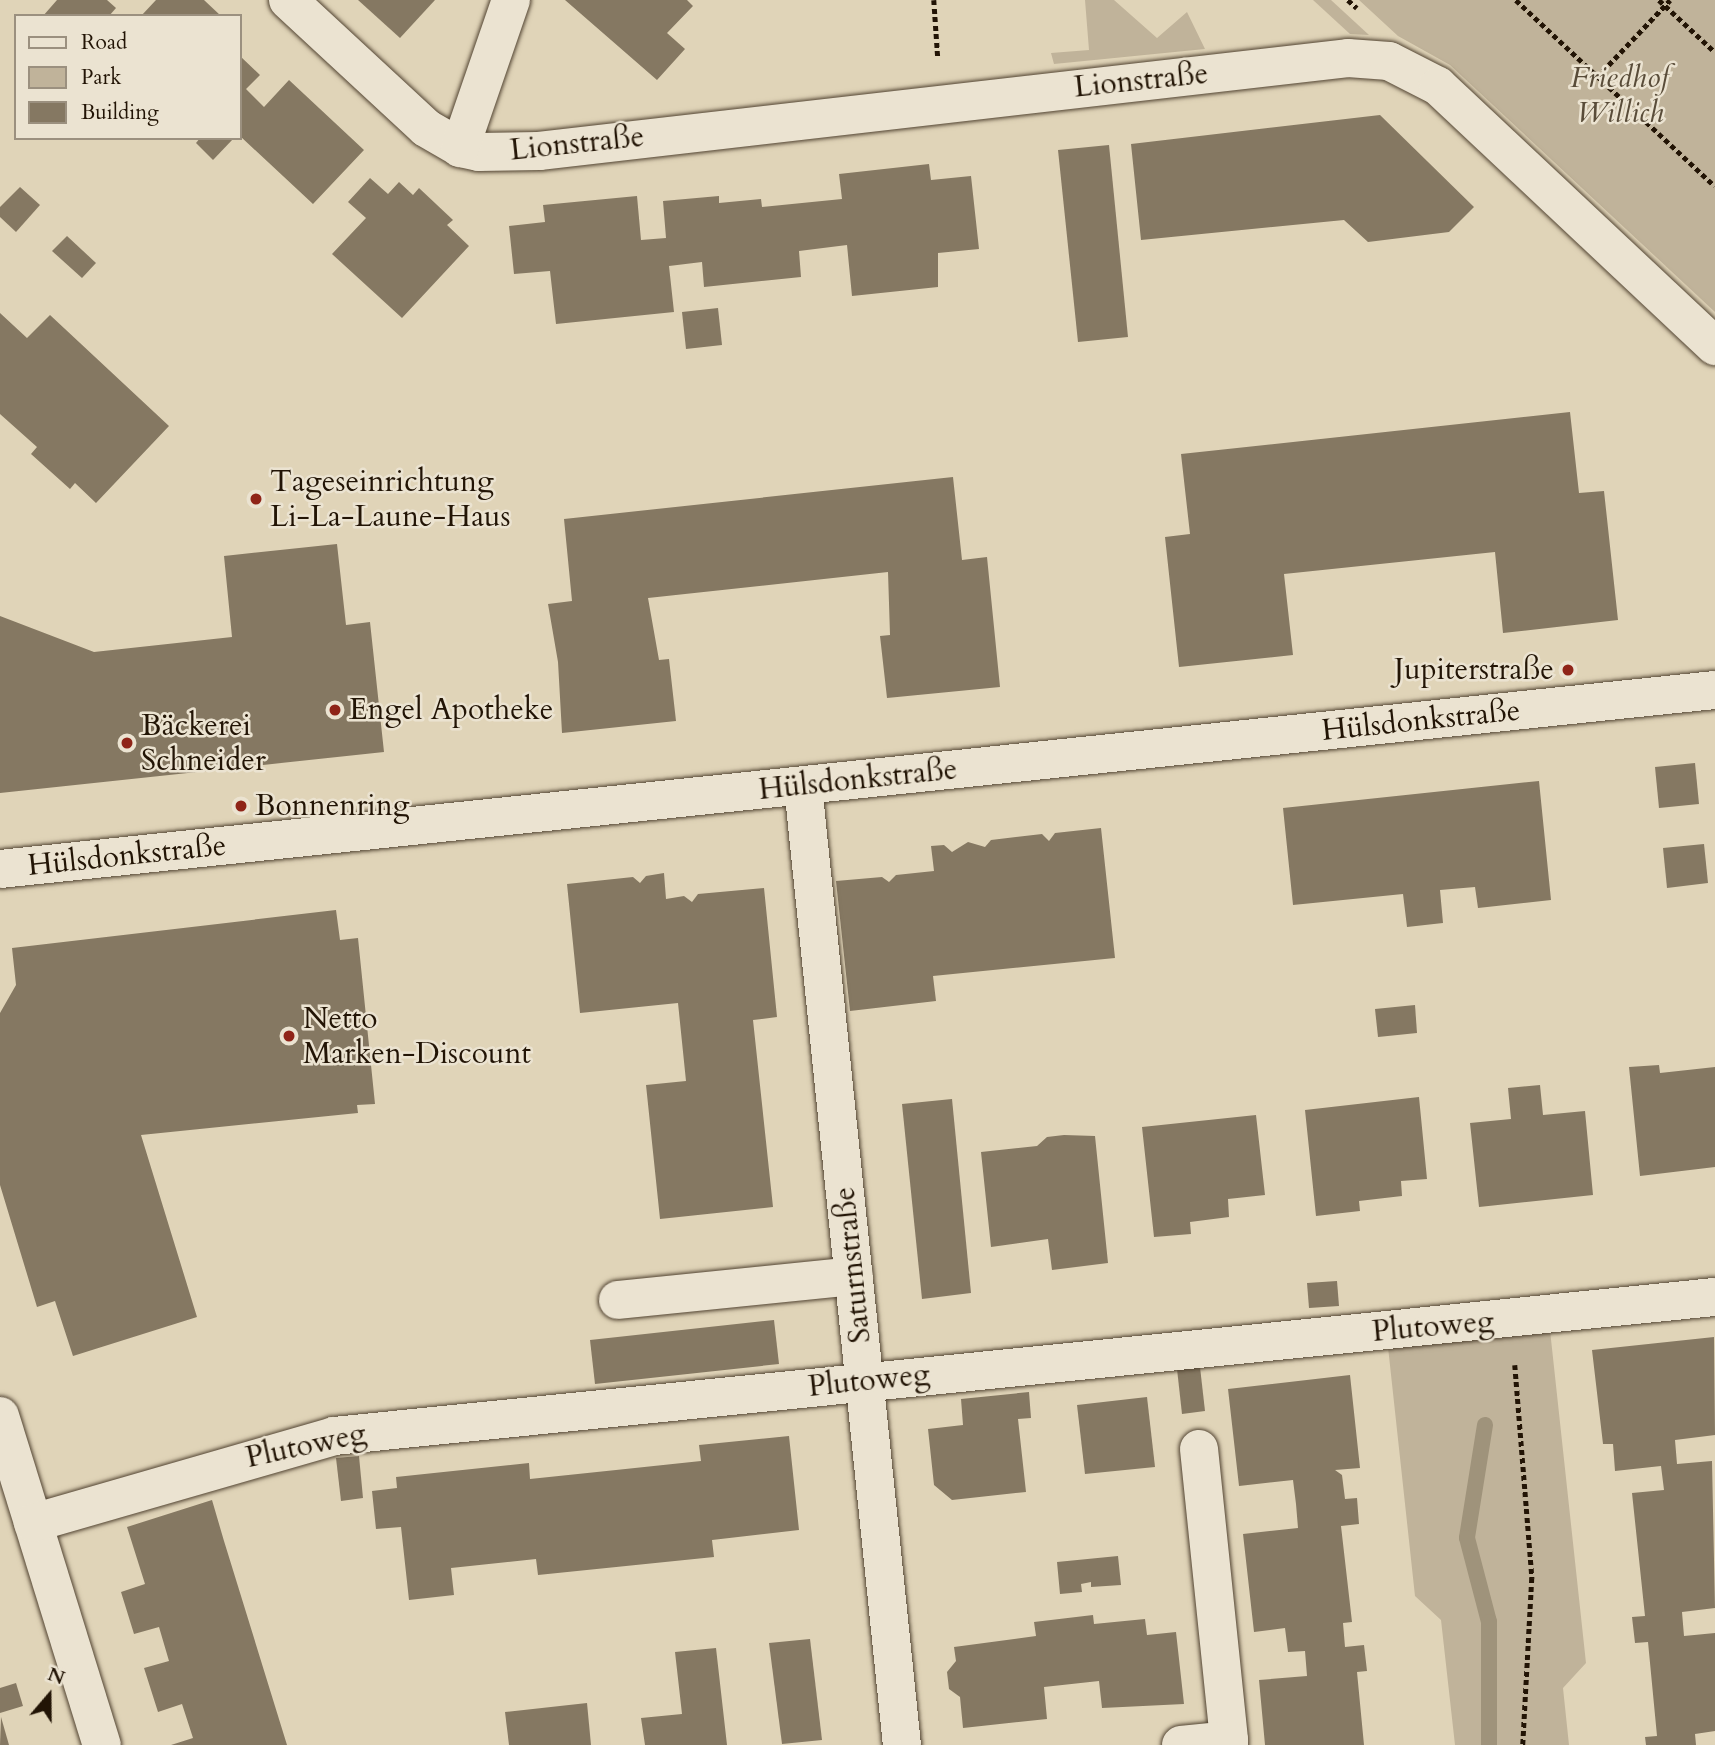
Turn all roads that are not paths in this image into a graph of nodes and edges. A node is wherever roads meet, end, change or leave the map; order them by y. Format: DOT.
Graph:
graph roads {
  1 [pos="288,0"];
  2 [pos="511,0"];
  3 [pos="460,148"];
  4 [pos="1715,346"];
  5 [pos="1715,690"];
  6 [pos="803,786"];
  7 [pos="0,869"];
  8 [pos="854,1276"];
  9 [pos="1715,1297"];
  10 [pos="618,1300"];
  11 [pos="865,1381"];
  12 [pos="0,1416"];
  13 [pos="1199,1449"];
  14 [pos="33,1523"];
  15 [pos="1229,1742"];
  16 [pos="102,1745"];
  17 [pos="902,1745"];
  18 [pos="1181,1745"];
  1 -- 3 [label="street, Lionstraße"];
  2 -- 3 [label="street, Lionstraße"];
  3 -- 4 [label="street, Lionstraße"];
  5 -- 6 [label="street, Hülsdonkstraße"];
  6 -- 7 [label="street, Hülsdonkstraße"];
  6 -- 8 [label="street, Saturnstraße"];
  8 -- 10 [label="street"];
  8 -- 11 [label="street, Saturnstraße"];
  9 -- 11 [label="street, Plutoweg"];
  11 -- 14 [label="street, Plutoweg"];
  11 -- 17 [label="street, Saturnstraße"];
  12 -- 14 [label="street"];
  13 -- 15 [label="street"];
  14 -- 16 [label="street"];
  15 -- 18 [label="street"];
}
